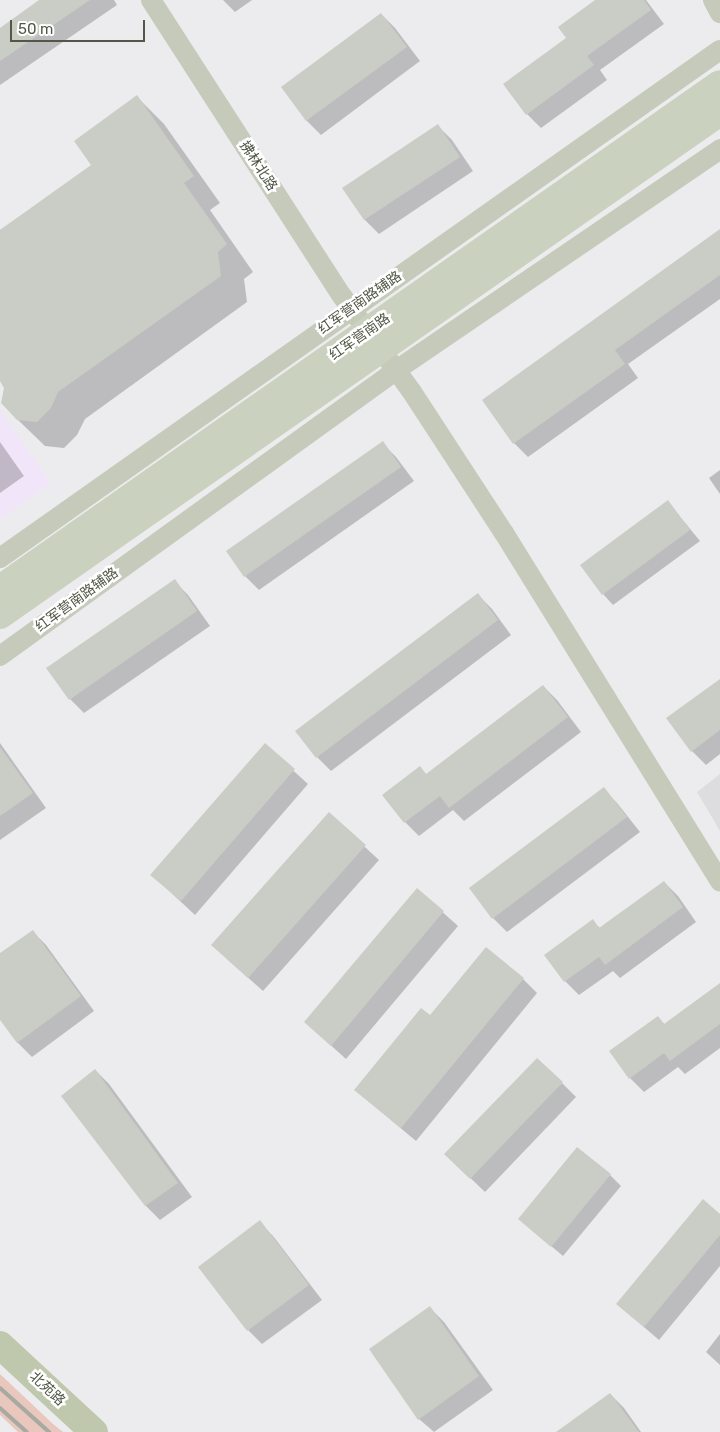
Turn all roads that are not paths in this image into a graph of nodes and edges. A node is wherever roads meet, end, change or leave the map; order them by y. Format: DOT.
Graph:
graph roads {
  1 [pos="151,0"];
  2 [pos="712,0"];
  3 [pos="720,14"];
  4 [pos="720,50"];
  5 [pos="720,84"];
  6 [pos="720,112"];
  7 [pos="720,149"];
  8 [pos="351,309"];
  9 [pos="373,340"];
  10 [pos="395,371"];
  11 [pos="0,558"];
  12 [pos="0,589"];
  13 [pos="0,615"];
  14 [pos="0,656"];
  15 [pos="720,882"];
  16 [pos="0,1345"];
  17 [pos="94,1432"];
  1 -- 8 [label="street, 拂林北路"];
  2 -- 3 [label="street"];
  4 -- 8 [label="street, 红军营南路辅路"];
  5 -- 9 [label="main road, 红军营南路"];
  6 -- 9 [label="main road, 红军营南路"];
  7 -- 10 [label="street, 红军营南路辅路"];
  8 -- 9 [label="street, 拂林北路"];
  8 -- 11 [label="street, 红军营南路辅路"];
  9 -- 10 [label="street, 拂林北路"];
  9 -- 12 [label="main road, 红军营南路"];
  9 -- 13 [label="main road, 红军营南路"];
  10 -- 14 [label="street, 红军营南路辅路"];
  10 -- 15 [label="street, 拂林北路"];
  16 -- 17 [label="main road, 北苑路"];
}
